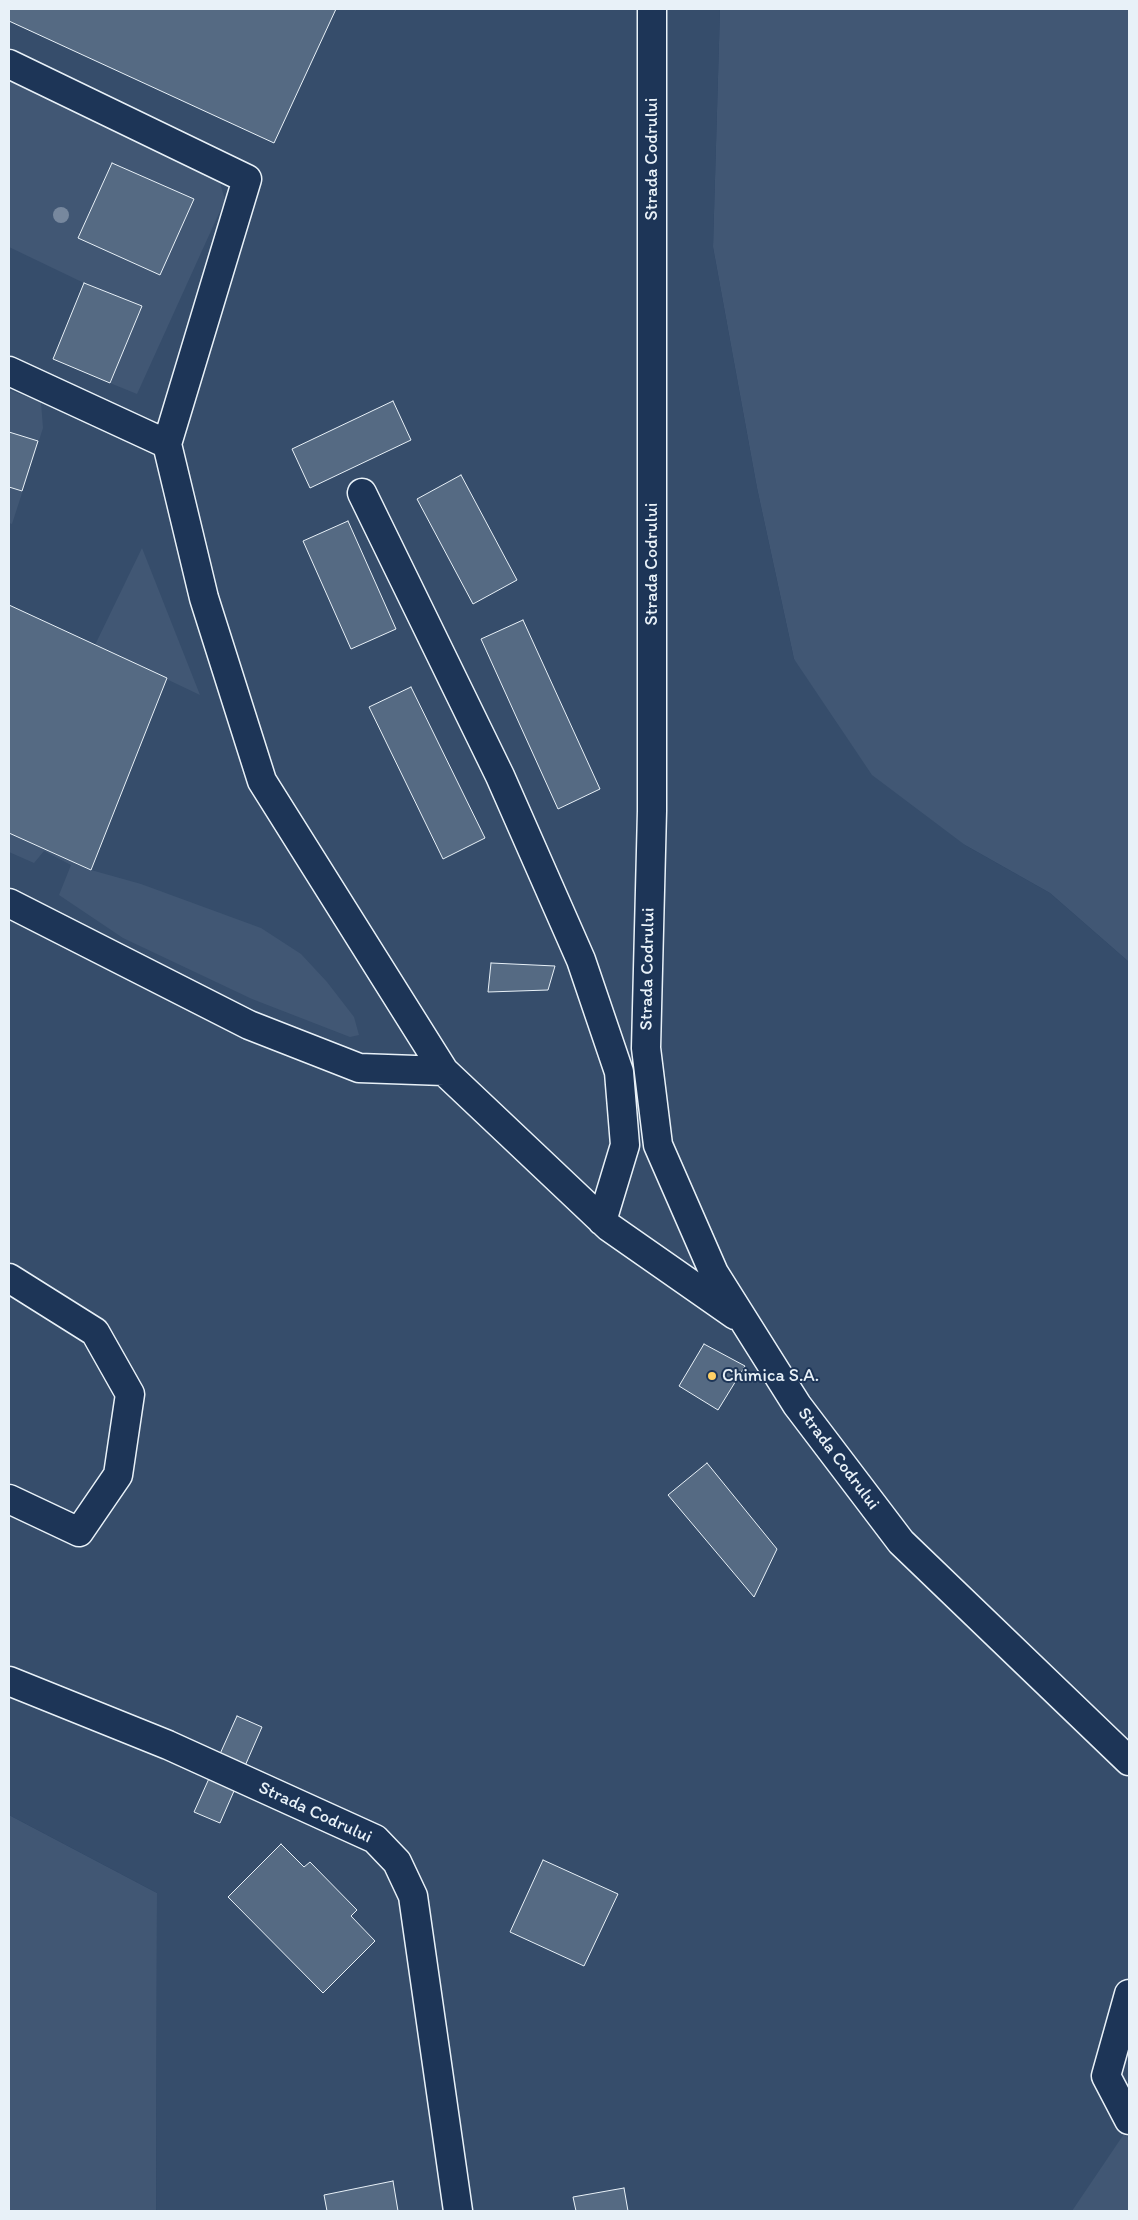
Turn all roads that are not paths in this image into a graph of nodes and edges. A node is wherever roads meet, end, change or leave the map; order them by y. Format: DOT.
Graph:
graph roads {
  1 [pos="652,9"];
  2 [pos="9,64"];
  3 [pos="9,371"];
  4 [pos="167,444"];
  5 [pos="362,493"];
  6 [pos="9,903"];
  7 [pos="444,1071"];
  8 [pos="602,1221"];
  9 [pos="9,1278"];
  10 [pos="745,1322"];
  11 [pos="9,1499"];
  12 [pos="9,1682"];
  13 [pos="1129,1761"];
  14 [pos="1129,1994"];
  15 [pos="1129,2120"];
  16 [pos="458,2211"];
  1 -- 10 [label="street, Strada Codrului"];
  2 -- 4 [label="street"];
  3 -- 4 [label="street"];
  4 -- 7 [label="street"];
  5 -- 8 [label="street"];
  6 -- 7 [label="street"];
  7 -- 8 [label="street"];
  8 -- 10 [label="street"];
  9 -- 11 [label="street"];
  10 -- 13 [label="street, Strada Codrului"];
  12 -- 16 [label="street, Strada Codrului"];
  14 -- 15 [label="street"];
}
